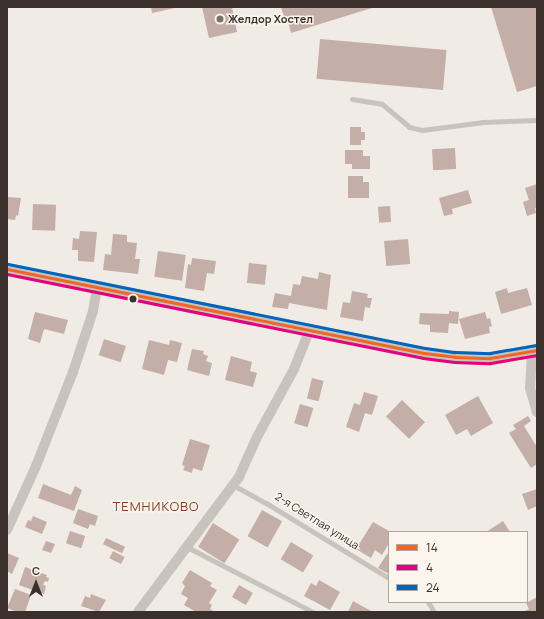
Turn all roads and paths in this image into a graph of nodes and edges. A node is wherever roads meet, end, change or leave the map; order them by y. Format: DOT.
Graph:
graph roads {
  1 [pos="352,99"];
  2 [pos="537,120"];
  3 [pos="7,269"];
  4 [pos="97,288"];
  5 [pos="310,329"];
  6 [pos="535,350"];
  7 [pos="537,412"];
  8 [pos="233,485"];
  9 [pos="7,530"];
  10 [pos="187,547"];
  11 [pos="388,577"];
  12 [pos="429,603"];
  13 [pos="138,612"];
  14 [pos="313,612"];
  15 [pos="434,612"];
  1 -- 2 [label="lane"];
  3 -- 4 [label="street"];
  4 -- 5 [label="street"];
  4 -- 9 [label="street"];
  5 -- 6 [label="street"];
  5 -- 8 [label="street"];
  6 -- 7 [label="street"];
  8 -- 10 [label="street"];
  8 -- 11 [label="lane, 2-я Светлая улица"];
  10 -- 13 [label="street"];
  10 -- 14 [label="lane"];
  12 -- 15 [label="lane"];
}
